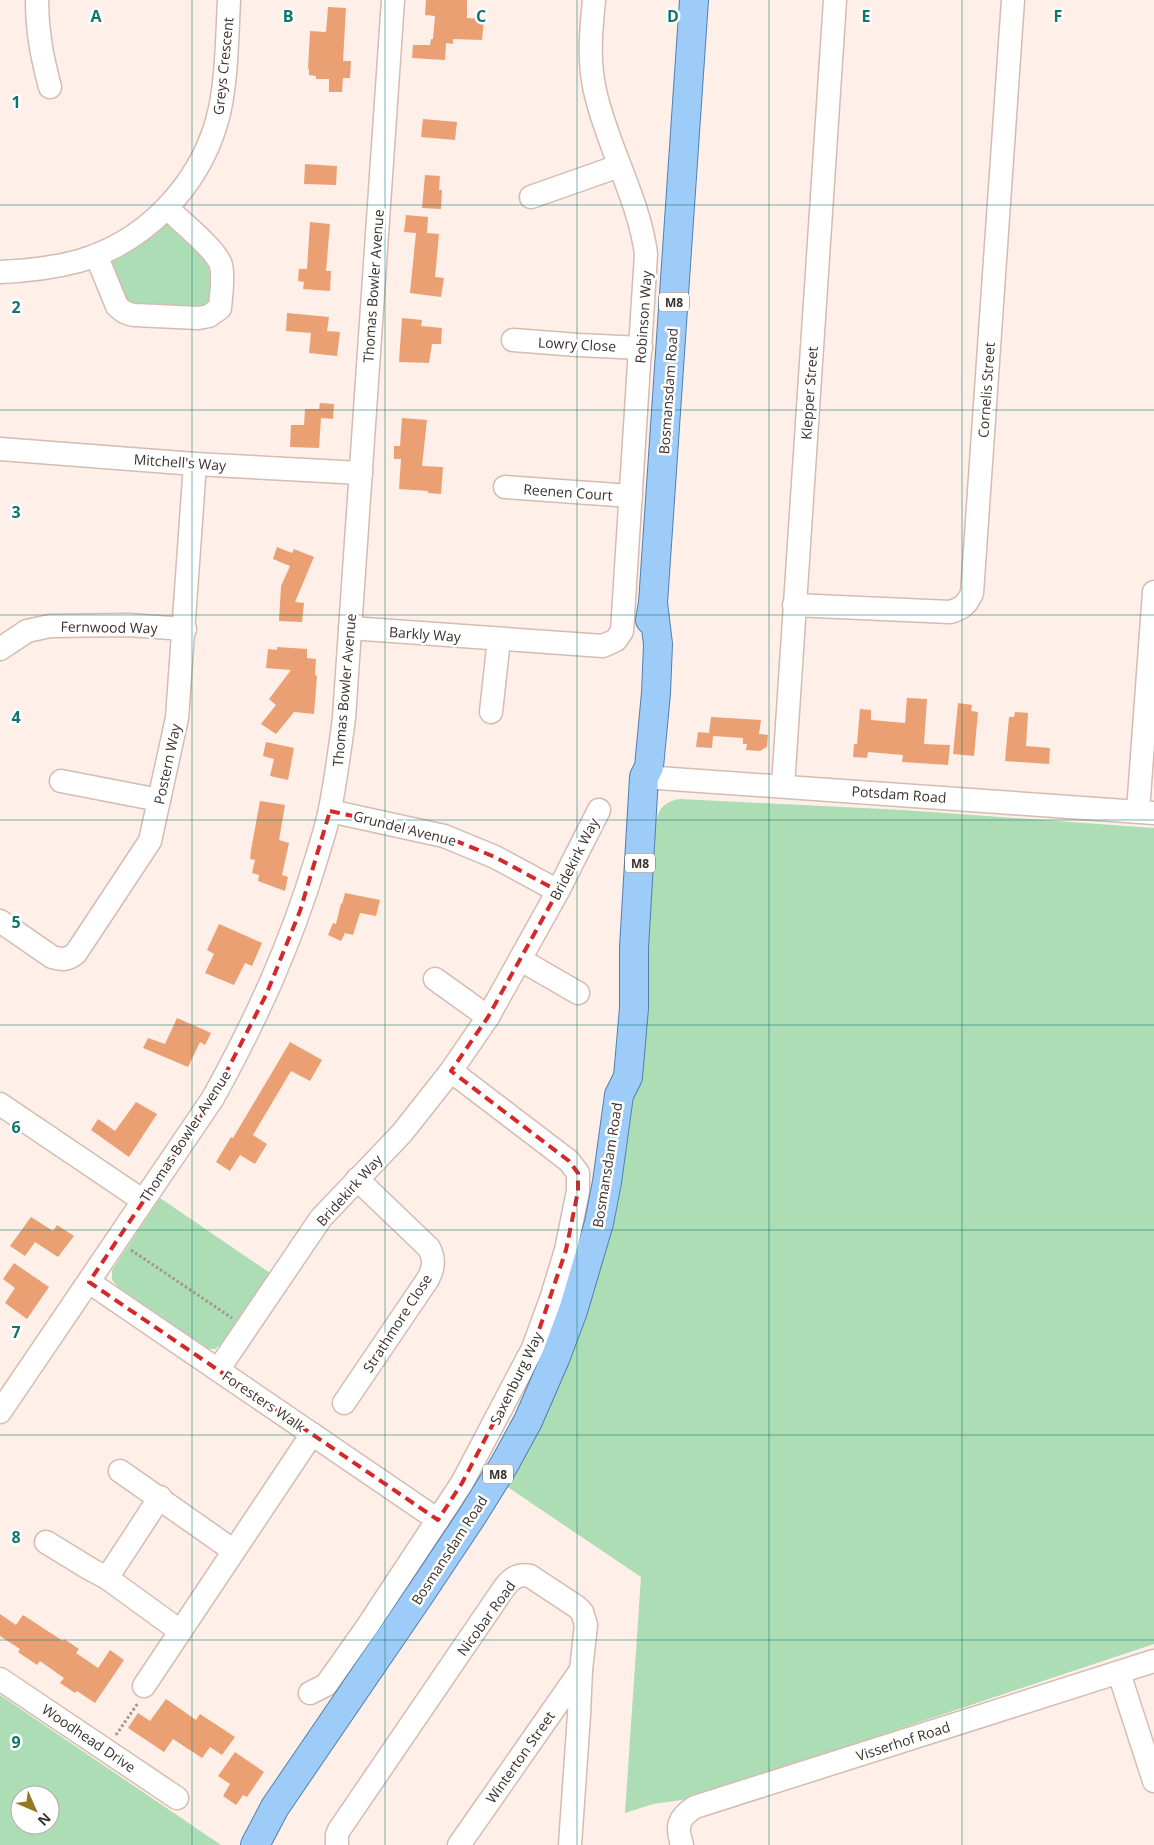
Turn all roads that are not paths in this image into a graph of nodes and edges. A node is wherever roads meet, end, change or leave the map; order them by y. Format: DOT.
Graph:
graph roads {
  1 [pos="37,0"];
  2 [pos="229,0"];
  3 [pos="393,0"];
  4 [pos="594,0"];
  5 [pos="694,0"];
  6 [pos="835,0"];
  7 [pos="1013,0"];
  8 [pos="50,87"];
  9 [pos="619,166"];
  10 [pos="531,197"];
  11 [pos="167,208"];
  12 [pos="96,255"];
  13 [pos="0,272"];
  14 [pos="513,340"];
  15 [pos="641,348"];
  16 [pos="0,449"];
  17 [pos="196,464"];
  18 [pos="361,473"];
  19 [pos="505,487"];
  20 [pos="631,496"];
  21 [pos="1154,592"];
  22 [pos="794,605"];
  23 [pos="1153,624"];
  24 [pos="350,628"];
  25 [pos="184,629"];
  26 [pos="499,639"];
  27 [pos="616,640"];
  28 [pos="2,643"];
  29 [pos="492,712"];
  30 [pos="644,777"];
  31 [pos="62,781"];
  32 [pos="783,786"];
  33 [pos="160,800"];
  34 [pos="599,810"];
  35 [pos="330,811"];
  36 [pos="1146,812"];
  37 [pos="558,891"];
  38 [pos="0,921"];
  39 [pos="520,960"];
  40 [pos="435,979"];
  41 [pos="578,993"];
  42 [pos="488,1017"];
  43 [pos="451,1071"];
  44 [pos="0,1104"];
  45 [pos="357,1179"];
  46 [pos="142,1200"];
  47 [pos="89,1282"];
  48 [pos="218,1370"];
  49 [pos="344,1403"];
  50 [pos="0,1412"];
  51 [pos="312,1434"];
  52 [pos="120,1471"];
  53 [pos="160,1498"];
  54 [pos="438,1520"];
  55 [pos="46,1542"];
  56 [pos="234,1551"];
  57 [pos="107,1578"];
  58 [pos="180,1631"];
  59 [pos="1154,1661"];
  60 [pos="580,1670"];
  61 [pos="1119,1672"];
  62 [pos="0,1679"];
  63 [pos="144,1686"];
  64 [pos="310,1693"];
  65 [pos="1154,1780"];
  66 [pos="177,1798"];
  67 [pos="275,1807"];
  68 [pos="242,1845"];
  69 [pos="255,1845"];
  70 [pos="337,1845"];
  71 [pos="459,1845"];
  72 [pos="570,1845"];
  73 [pos="682,1845"];
  1 -- 8 [label="street"];
  2 -- 11 [label="street, Greys Crescent"];
  3 -- 18 [label="street, Thomas Bowler Avenue"];
  4 -- 9 [label="street, Robinson Way"];
  5 -- 30 [label="main road, Bosmansdam Road / M8"];
  6 -- 22 [label="street, Klepper Street"];
  7 -- 22 [label="street, Cornelis Street"];
  9 -- 10 [label="street"];
  9 -- 15 [label="street, Robinson Way"];
  11 -- 12 [label="street, Greys Crescent"];
  11 -- 12 [label="street"];
  12 -- 13 [label="street, Greys Crescent"];
  14 -- 15 [label="street, Lowry Close"];
  15 -- 20 [label="street, Robinson Way"];
  16 -- 17 [label="street, Mitchell's Way"];
  17 -- 18 [label="street, Mitchell's Way"];
  17 -- 25 [label="street, Postern Way"];
  18 -- 24 [label="street, Thomas Bowler Avenue"];
  19 -- 20 [label="street, Reenen Court"];
  20 -- 27 [label="street, Robinson Way"];
  21 -- 23 [label="street"];
  22 -- 32 [label="street, Klepper Street"];
  23 -- 36 [label="street"];
  24 -- 26 [label="street, Barkly Way"];
  24 -- 35 [label="street, Thomas Bowler Avenue"];
  25 -- 28 [label="street, Fernwood Way"];
  25 -- 33 [label="street, Postern Way"];
  26 -- 27 [label="street, Barkly Way"];
  26 -- 29 [label="street"];
  30 -- 32 [label="street, Potsdam Road"];
  30 -- 67 [label="main road, Bosmansdam Road / M8"];
  31 -- 33 [label="street"];
  32 -- 36 [label="street, Potsdam Road"];
  33 -- 38 [label="street, Postern Way"];
  34 -- 37 [label="street, Bridekirk Way"];
  35 -- 37 [label="street, Grundel Avenue"];
  35 -- 46 [label="street, Thomas Bowler Avenue"];
  37 -- 39 [label="street, Bridekirk Way"];
  39 -- 41 [label="street"];
  39 -- 42 [label="street, Bridekirk Way"];
  40 -- 42 [label="street"];
  42 -- 43 [label="street, Bridekirk Way"];
  43 -- 45 [label="street, Bridekirk Way"];
  43 -- 54 [label="street, Saxenburg Way"];
  44 -- 46 [label="street"];
  45 -- 48 [label="street, Bridekirk Way"];
  45 -- 49 [label="street, Strathmore Close"];
  46 -- 47 [label="street, Thomas Bowler Avenue"];
  47 -- 48 [label="street, Foresters Walk"];
  47 -- 50 [label="street, Thomas Bowler Avenue"];
  48 -- 51 [label="street, Foresters Walk"];
  51 -- 54 [label="street, Foresters Walk"];
  51 -- 56 [label="street"];
  52 -- 53 [label="street"];
  53 -- 56 [label="street"];
  53 -- 57 [label="street"];
  54 -- 64 [label="street, Saxenburg Way"];
  55 -- 57 [label="street"];
  56 -- 58 [label="street"];
  57 -- 58 [label="street"];
  58 -- 63 [label="street"];
  59 -- 61 [label="street, Visserhof Road"];
  60 -- 70 [label="street, Nicobar Road"];
  60 -- 71 [label="street, Winterton Street"];
  60 -- 72 [label="street, Nicobar Road"];
  61 -- 65 [label="street"];
  61 -- 73 [label="street, Visserhof Road"];
  62 -- 66 [label="street, Woodhead Drive"];
  67 -- 68 [label="main road, Bosmansdam Road / M8"];
  67 -- 69 [label="main road, Bosmansdam Road / M8"];
}
